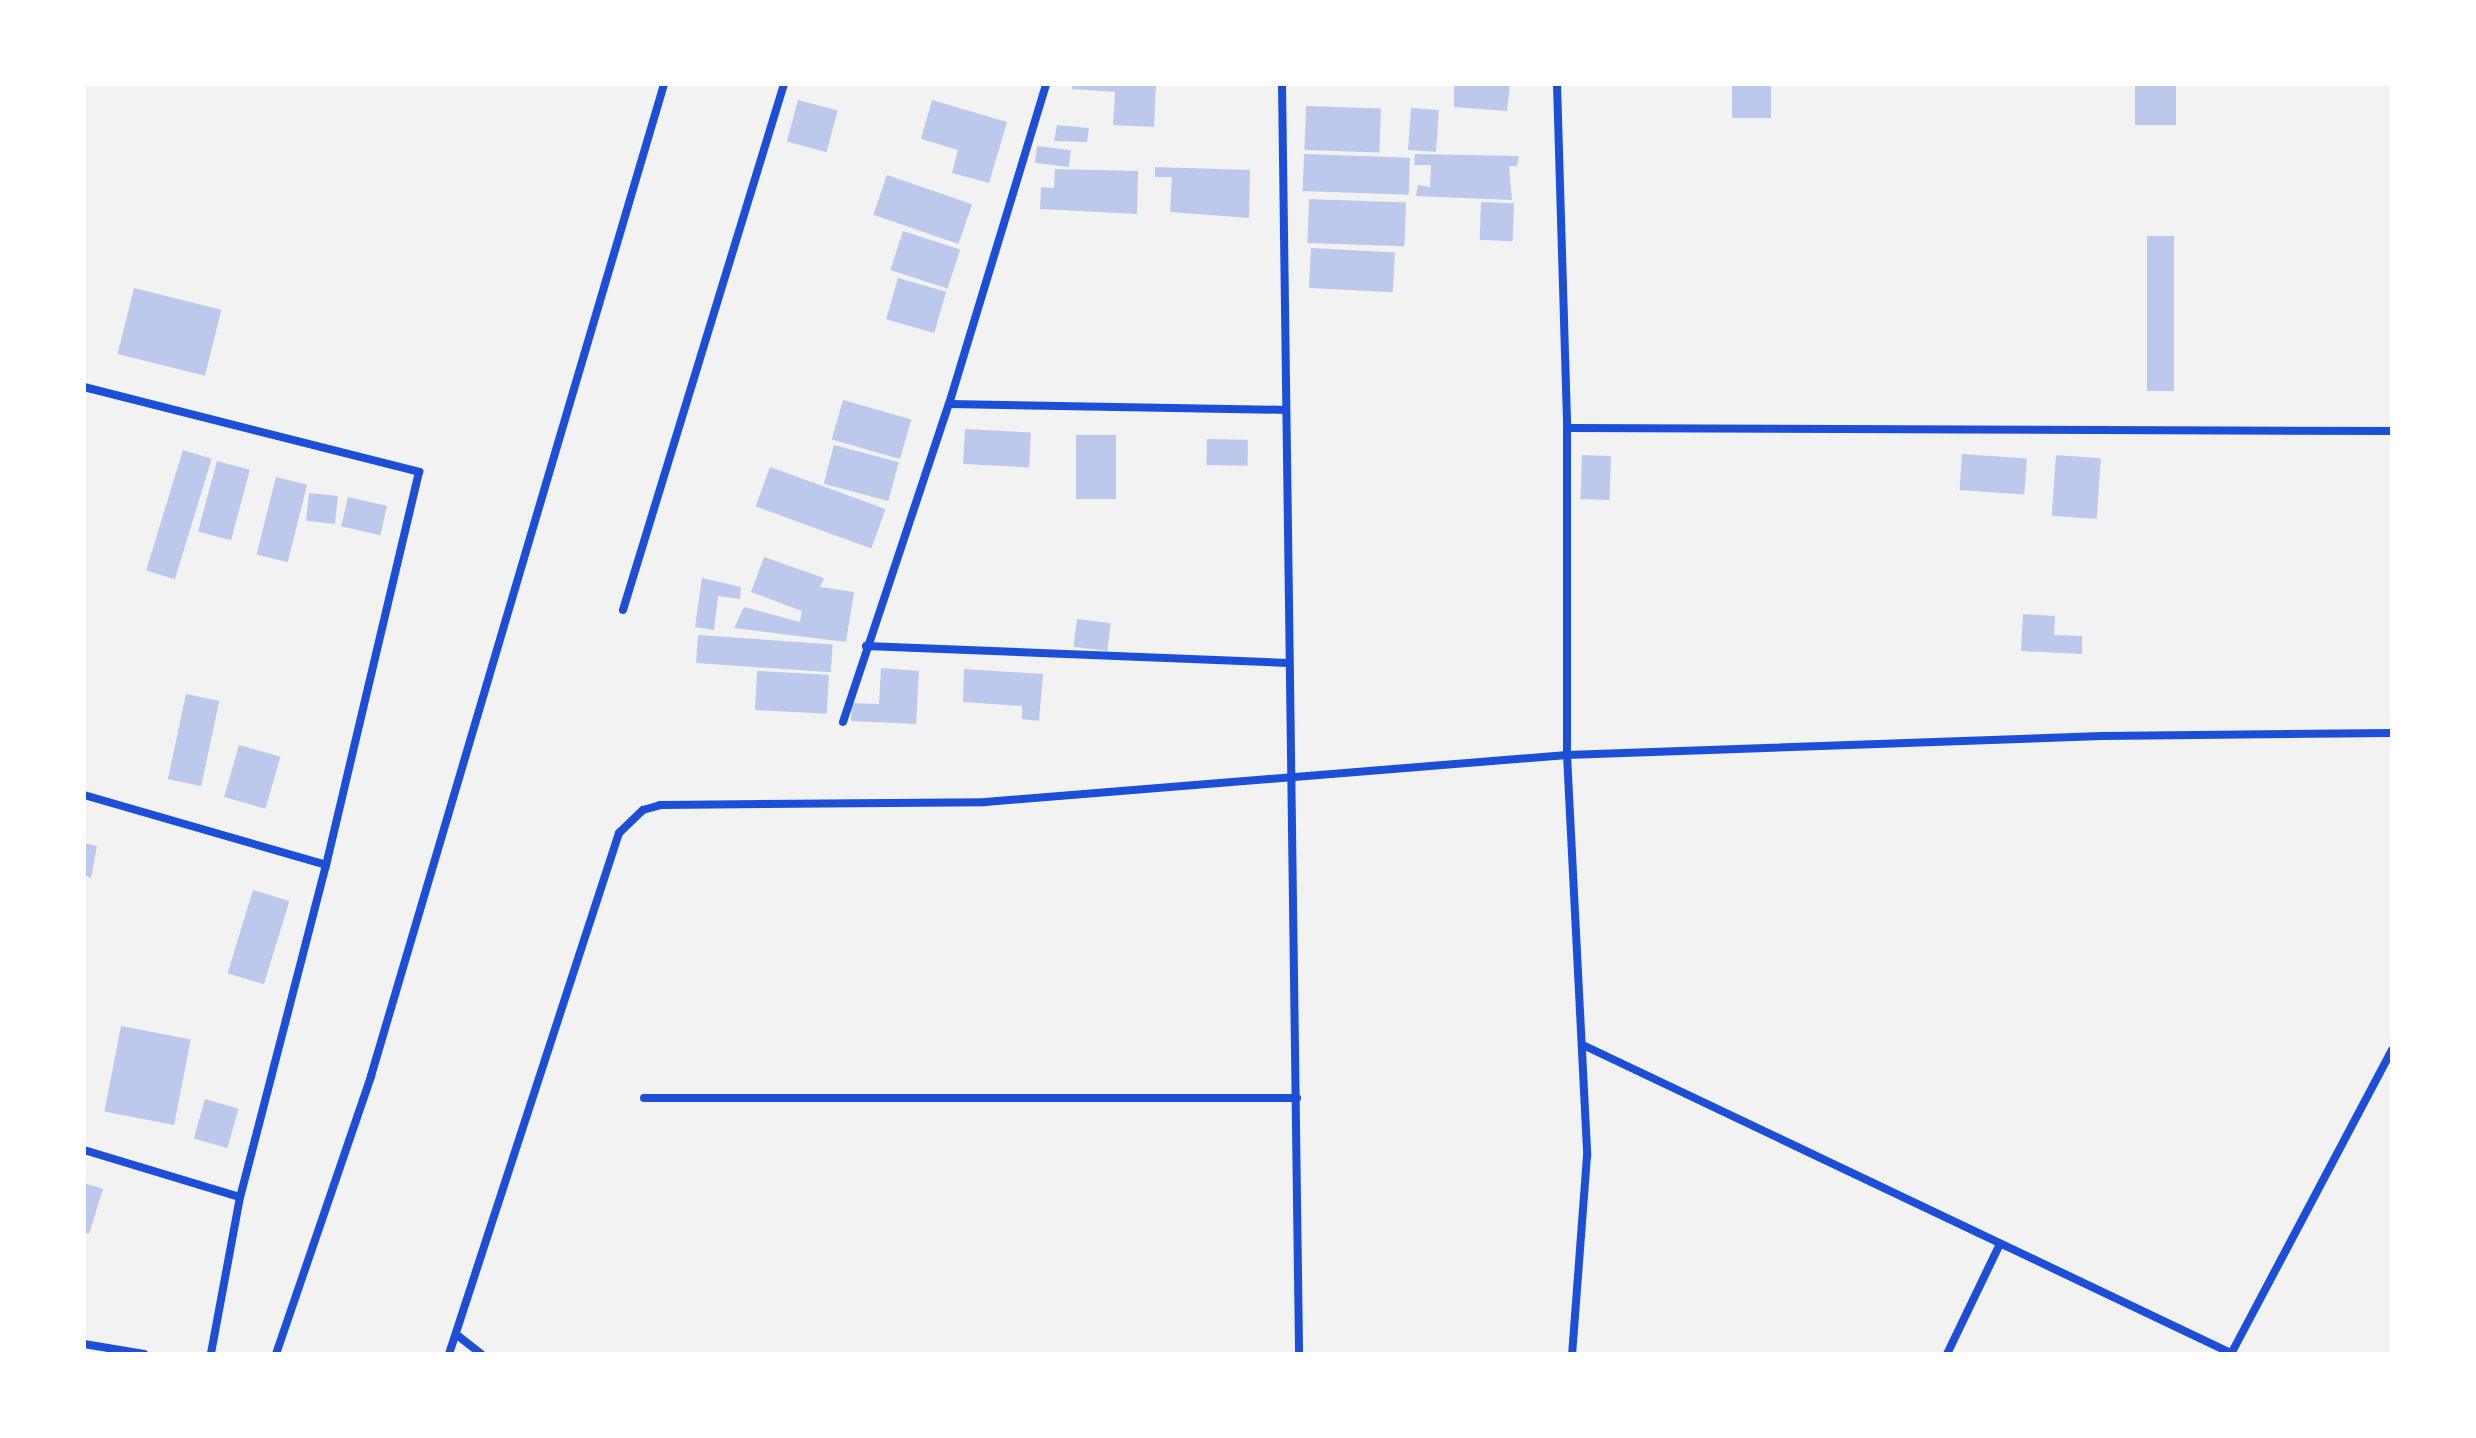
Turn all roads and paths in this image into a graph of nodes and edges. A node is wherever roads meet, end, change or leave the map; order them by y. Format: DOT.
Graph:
graph roads {
  1 [pos="664,84"];
  2 [pos="784,84"];
  3 [pos="1046,84"];
  4 [pos="1282,84"];
  5 [pos="1557,84"];
  6 [pos="84,387"];
  7 [pos="949,404"];
  8 [pos="1286,410"];
  9 [pos="1567,428"];
  10 [pos="2392,431"];
  11 [pos="623,610"];
  12 [pos="866,646"];
  13 [pos="1288,663"];
  14 [pos="843,722"];
  15 [pos="2392,733"];
  16 [pos="1567,755"];
  17 [pos="1294,773"];
  18 [pos="84,795"];
  19 [pos="326,865"];
  20 [pos="1585,1046"];
  21 [pos="2392,1050"];
  22 [pos="644,1098"];
  23 [pos="1297,1098"];
  24 [pos="84,1150"];
  25 [pos="240,1197"];
  26 [pos="2000,1244"];
  27 [pos="457,1335"];
  28 [pos="84,1344"];
  29 [pos="144,1354"];
  30 [pos="211,1354"];
  31 [pos="276,1354"];
  32 [pos="449,1354"];
  33 [pos="481,1354"];
  34 [pos="1299,1354"];
  35 [pos="1572,1354"];
  36 [pos="1947,1354"];
  37 [pos="2232,1354"];
  1 -- 31 [label="street"];
  2 -- 11 [label="street"];
  3 -- 7 [label="street"];
  4 -- 8 [label="street"];
  5 -- 9 [label="street"];
  6 -- 19 [label="street"];
  7 -- 8 [label="street"];
  7 -- 12 [label="street"];
  8 -- 13 [label="street"];
  9 -- 10 [label="street"];
  9 -- 16 [label="street"];
  12 -- 13 [label="street"];
  12 -- 14 [label="street"];
  13 -- 17 [label="street"];
  15 -- 16 [label="street"];
  16 -- 17 [label="street"];
  16 -- 20 [label="street"];
  17 -- 23 [label="street"];
  17 -- 27 [label="street"];
  18 -- 19 [label="street"];
  19 -- 25 [label="street"];
  20 -- 26 [label="street"];
  20 -- 35 [label="street"];
  21 -- 37 [label="street"];
  22 -- 23 [label="street"];
  23 -- 34 [label="street"];
  24 -- 25 [label="street"];
  25 -- 30 [label="street"];
  26 -- 36 [label="street"];
  26 -- 37 [label="street"];
  27 -- 32 [label="street"];
  27 -- 33 [label="street"];
  28 -- 29 [label="street"];
}
